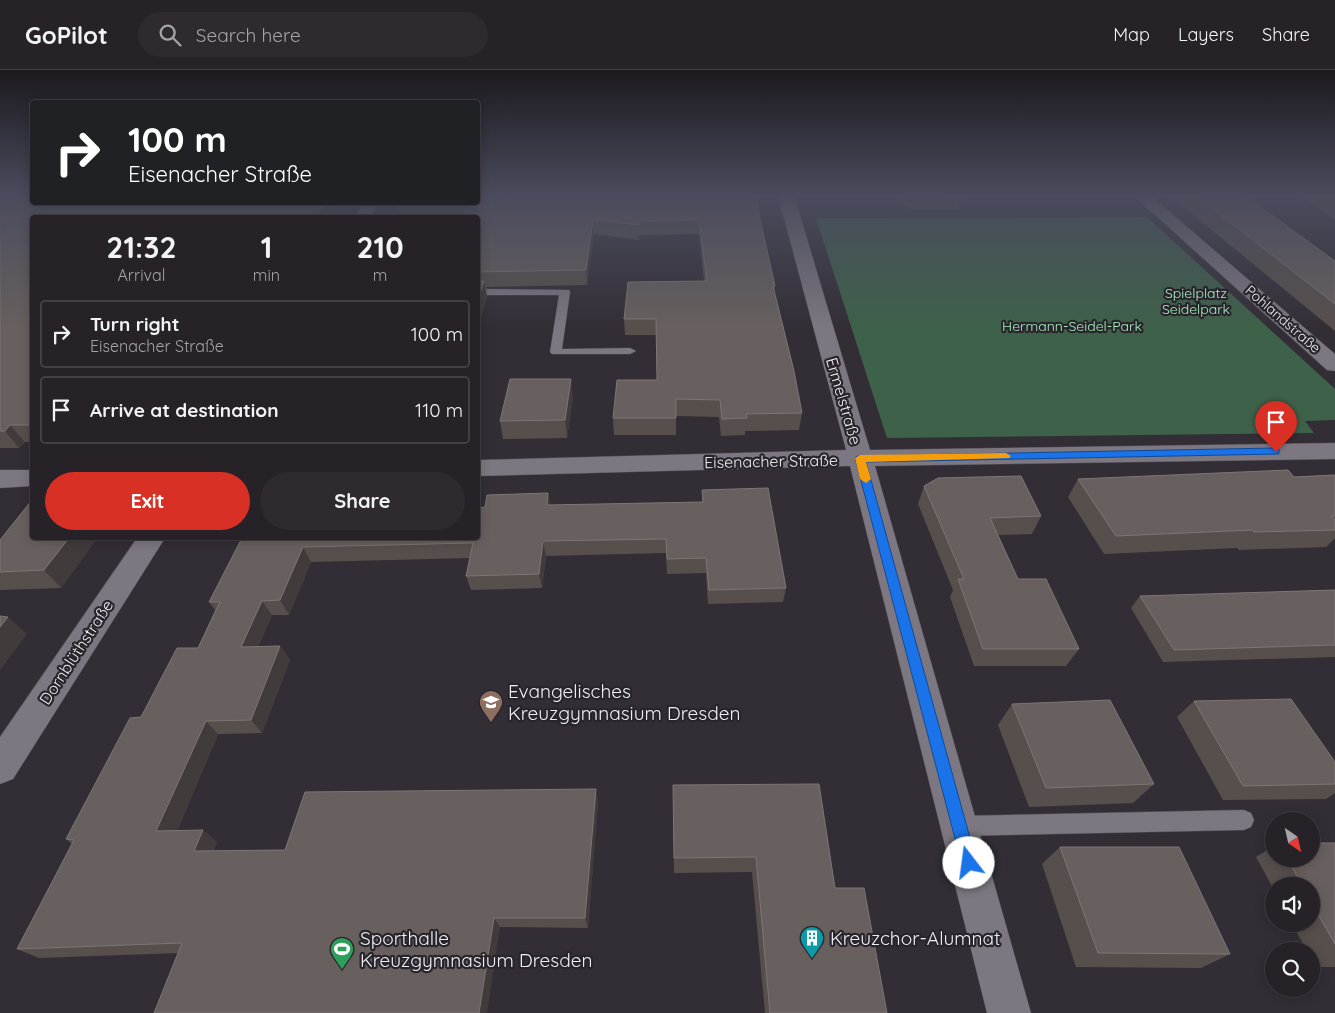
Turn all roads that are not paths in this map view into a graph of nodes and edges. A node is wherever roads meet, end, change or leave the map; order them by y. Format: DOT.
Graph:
graph roads {
  1 [pos="798,239"];
  2 [pos="1190,239"];
  3 [pos="480,292"];
  4 [pos="630,352"];
  5 [pos="1335,365"];
  6 [pos="1335,451"];
  7 [pos="860,458"];
  8 [pos="480,468"];
  9 [pos="30,478"];
  10 [pos="0,479"];
  11 [pos="150,540"];
  12 [pos="0,767"];
  13 [pos="1244,820"];
  14 [pos="959,826"];
  15 [pos="1009,1013"];
  1 -- 7 [label="street, Ermelstraße"];
  2 -- 5 [label="street, Pohlandstraße"];
  3 -- 4 [label="lane"];
  6 -- 7 [label="street, Eisenacher Straße"];
  7 -- 8 [label="street, Eisenacher Straße"];
  7 -- 14 [label="street, Ermelstraße"];
  9 -- 10 [label="street"];
  11 -- 12 [label="street, Dornblüthstraße"];
  13 -- 14 [label="lane"];
  14 -- 15 [label="street, Ermelstraße"];
}
